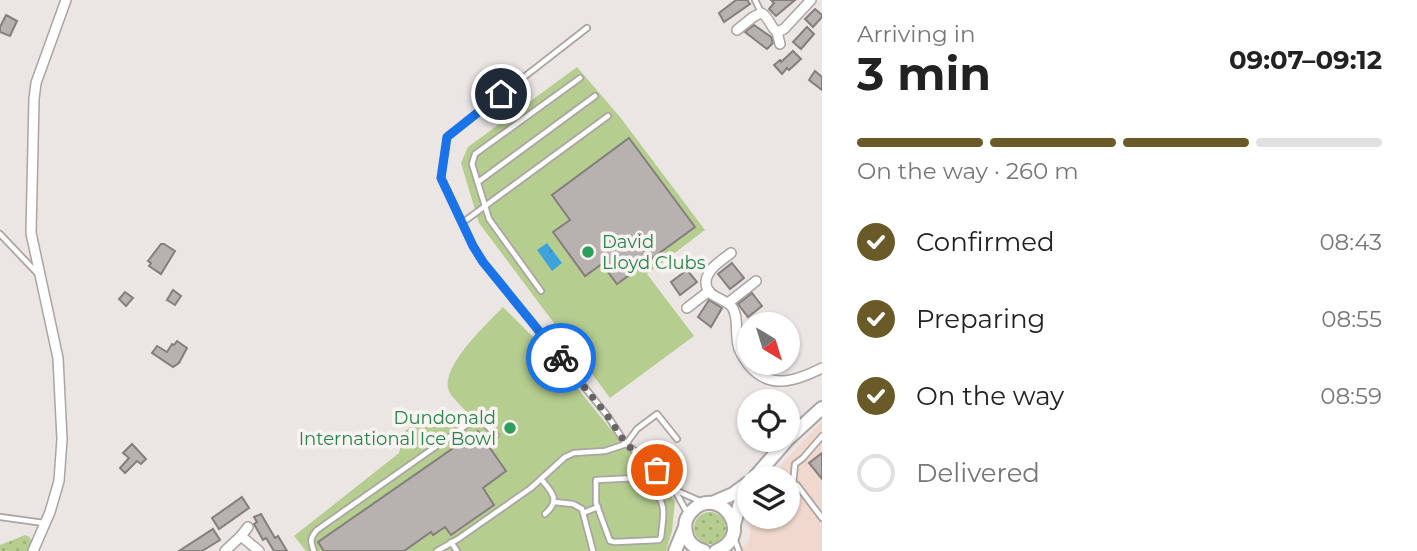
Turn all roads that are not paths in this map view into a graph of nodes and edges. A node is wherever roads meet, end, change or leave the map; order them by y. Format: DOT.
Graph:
graph roads {
  1 [pos="66,0"];
  2 [pos="755,0"];
  3 [pos="811,0"];
  4 [pos="761,13"];
  5 [pos="587,28"];
  6 [pos="737,30"];
  7 [pos="778,32"];
  8 [pos="780,44"];
  9 [pos="580,78"];
  10 [pos="596,96"];
  11 [pos="608,116"];
  12 [pos="478,182"];
  13 [pos="486,206"];
  14 [pos="462,223"];
  15 [pos="0,234"];
  16 [pos="731,253"];
  17 [pos="41,277"];
  18 [pos="756,281"];
  19 [pos="541,291"];
  20 [pos="709,291"];
  21 [pos="728,303"];
  22 [pos="687,308"];
  23 [pos="737,341"];
  24 [pos="822,368"];
  25 [pos="760,375"];
  26 [pos="822,408"];
  27 [pos="496,435"];
  28 [pos="822,436"];
  29 [pos="677,439"];
  30 [pos="626,444"];
  31 [pos="765,466"];
  32 [pos="541,479"];
  33 [pos="674,489"];
  34 [pos="737,492"];
  35 [pos="554,502"];
  36 [pos="708,503"];
  37 [pos="598,508"];
  38 [pos="545,513"];
  39 [pos="583,513"];
  40 [pos="737,516"];
  41 [pos="0,517"];
  42 [pos="822,517"];
  43 [pos="687,521"];
  44 [pos="45,523"];
  45 [pos="248,527"];
  46 [pos="734,530"];
  47 [pos="241,536"];
  48 [pos="451,542"];
  49 [pos="33,551"];
  50 [pos="225,551"];
  51 [pos="259,551"];
  52 [pos="314,551"];
  53 [pos="437,551"];
  54 [pos="457,551"];
  55 [pos="593,551"];
  56 [pos="675,551"];
  57 [pos="704,551"];
  58 [pos="717,551"];
  59 [pos="739,551"];
  1 -- 17 [label="street"];
  2 -- 4 [label="lane"];
  3 -- 7 [label="street"];
  4 -- 6 [label="street"];
  4 -- 7 [label="street"];
  5 -- 14 [label="lane"];
  7 -- 8 [label="street"];
  9 -- 12 [label="lane"];
  10 -- 12 [label="lane"];
  11 -- 13 [label="lane"];
  12 -- 13 [label="lane"];
  13 -- 14 [label="lane"];
  13 -- 19 [label="lane"];
  14 -- 30 [label="lane"];
  15 -- 17 [label="lane"];
  16 -- 20 [label="street"];
  17 -- 44 [label="street"];
  18 -- 21 [label="street"];
  20 -- 21 [label="street"];
  20 -- 22 [label="street"];
  21 -- 23 [label="street"];
  24 -- 25 [label="street"];
  26 -- 31 [label="street"];
  27 -- 52 [label="lane"];
  28 -- 42 [label="lane"];
  29 -- 30 [label="lane"];
  30 -- 32 [label="lane"];
  30 -- 33 [label="lane"];
  32 -- 35 [label="lane"];
  32 -- 48 [label="lane"];
  33 -- 36 [label="lane"];
  33 -- 43 [label="lane"];
  34 -- 36 [label="street"];
  35 -- 38 [label="lane"];
  35 -- 39 [label="lane"];
  36 -- 43 [label="street"];
  36 -- 46 [label="street"];
  37 -- 37 [label="lane"];
  37 -- 39 [label="lane"];
  39 -- 55 [label="lane"];
  40 -- 46 [label="street"];
  41 -- 44 [label="lane"];
  43 -- 56 [label="street"];
  43 -- 57 [label="street"];
  44 -- 49 [label="street"];
  45 -- 47 [label="street"];
  46 -- 58 [label="street"];
  46 -- 59 [label="lane"];
  47 -- 50 [label="street"];
  47 -- 51 [label="street"];
  48 -- 53 [label="lane"];
  48 -- 54 [label="lane"];
}
